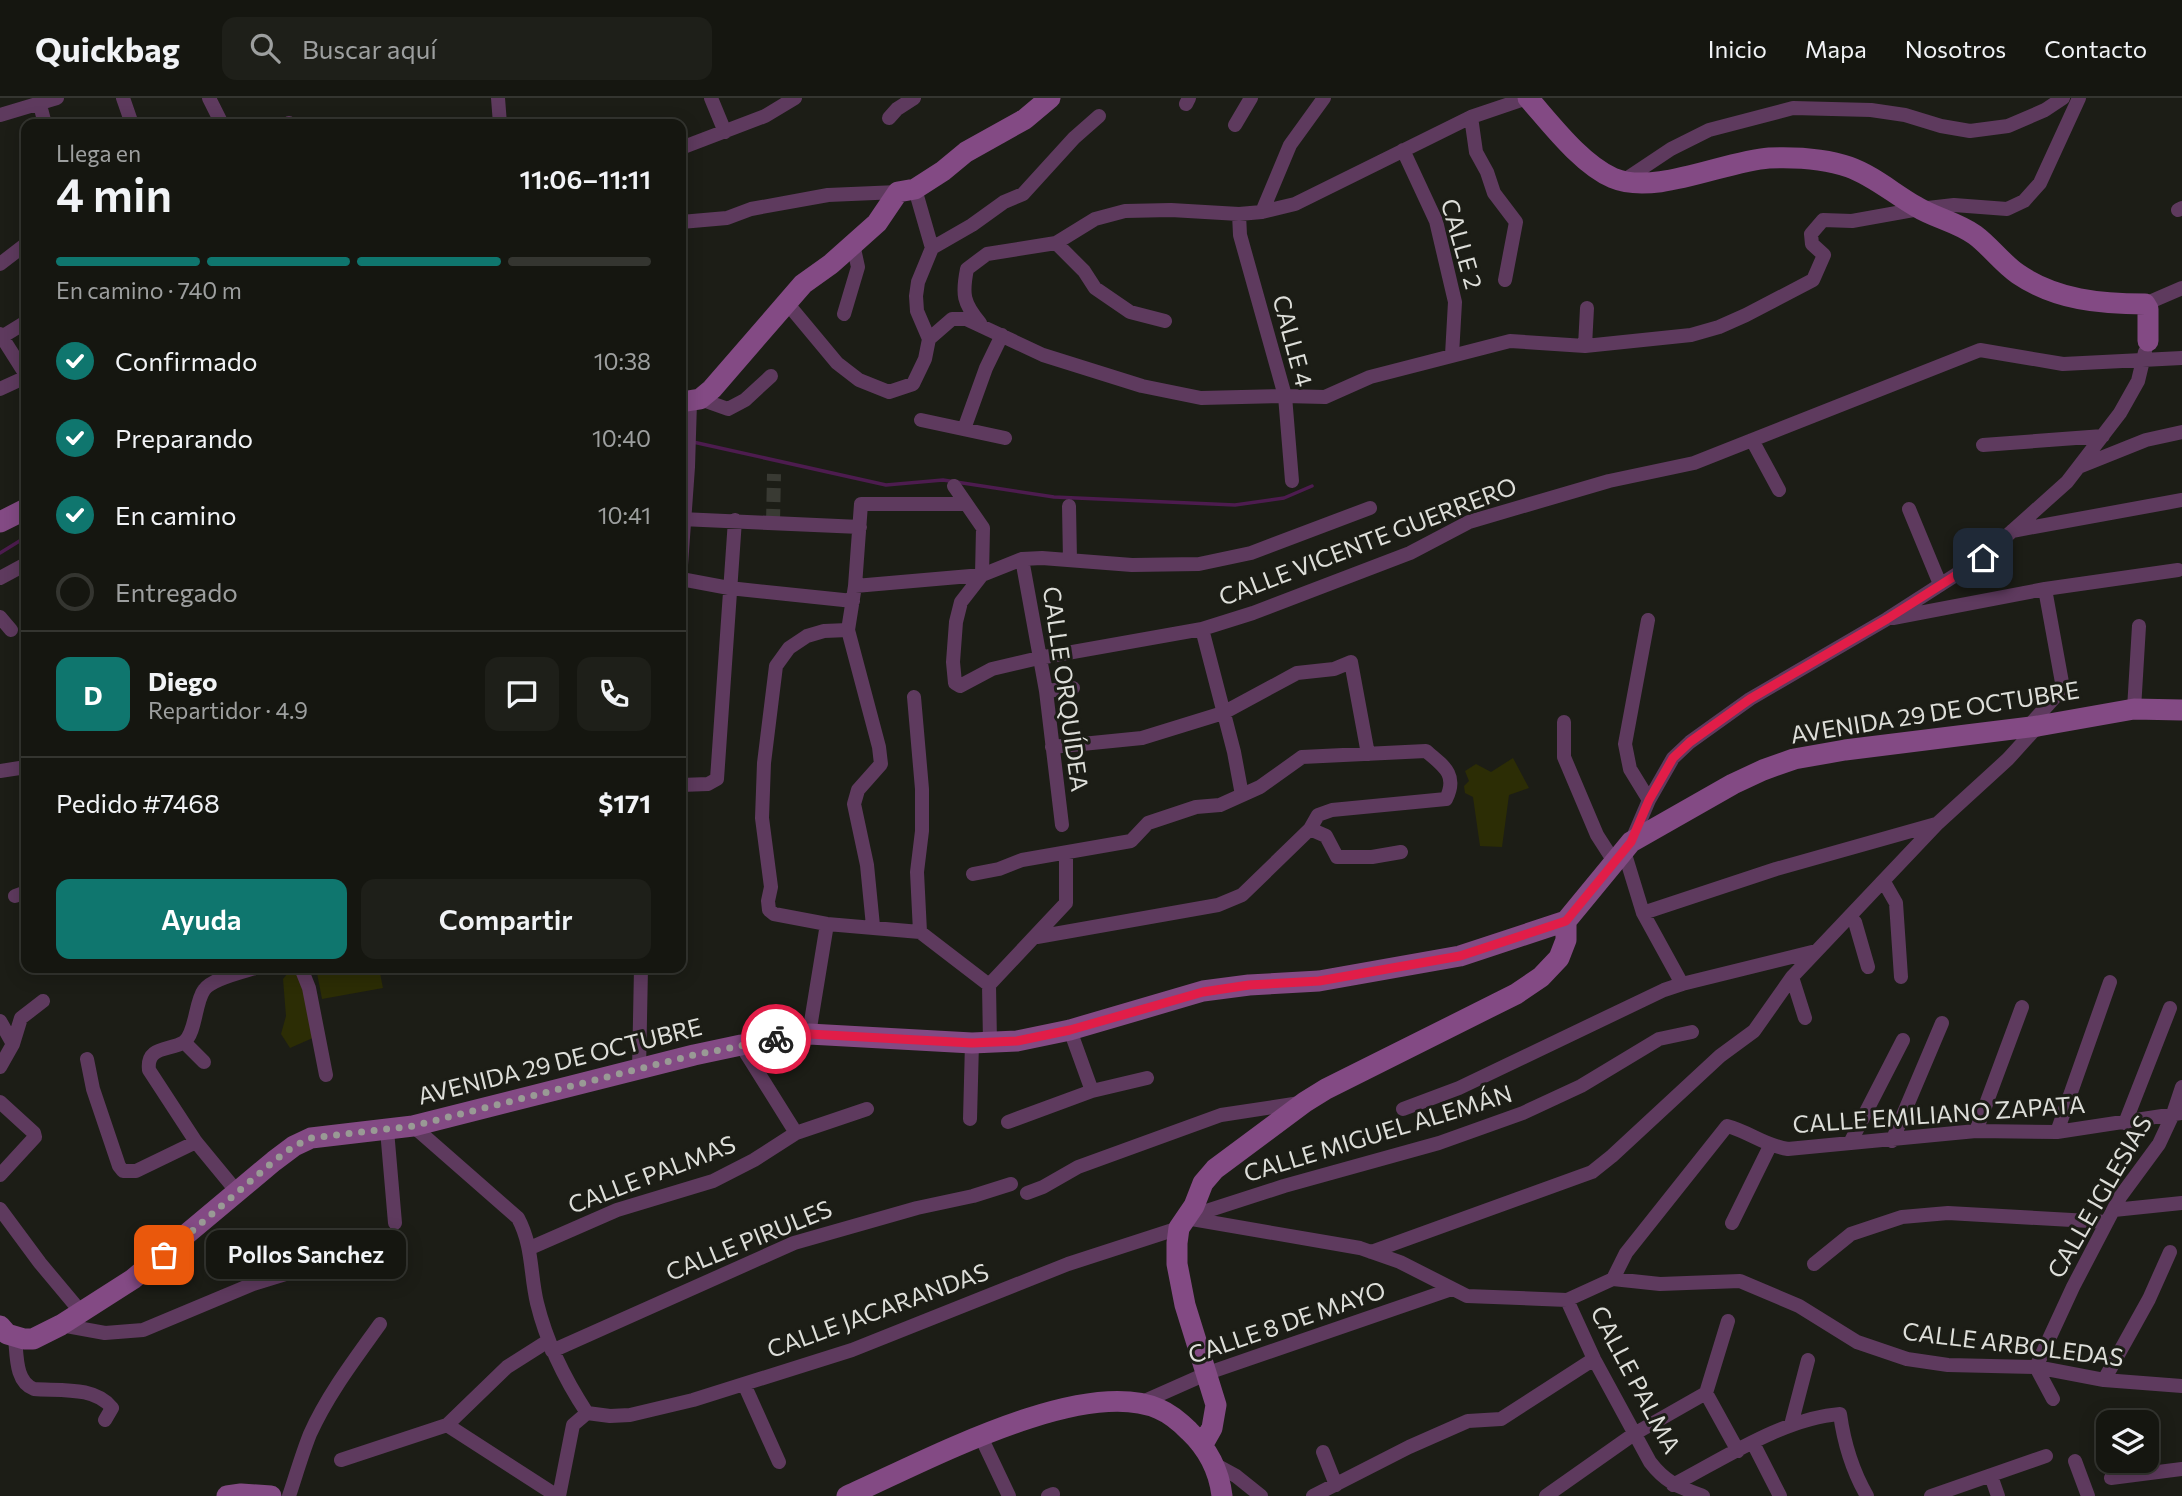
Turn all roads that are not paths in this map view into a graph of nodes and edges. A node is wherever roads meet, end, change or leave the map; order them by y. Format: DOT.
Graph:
graph roads {
  1 [pos="58,98"];
  2 [pos="123,98"];
  3 [pos="209,98"];
  4 [pos="498,98"];
  5 [pos="711,98"];
  6 [pos="795,98"];
  7 [pos="914,98"];
  8 [pos="1050,98"];
  9 [pos="1251,98"];
  10 [pos="1324,98"];
  11 [pos="1528,98"];
  12 [pos="2063,98"];
  13 [pos="2080,98"];
  14 [pos="40,105"];
  15 [pos="0,115"];
  16 [pos="1099,116"];
  17 [pos="1471,117"];
  18 [pos="888,118"];
  19 [pos="44,119"];
  20 [pos="130,119"];
  21 [pos="220,119"];
  22 [pos="500,119"];
  23 [pos="1235,125"];
  24 [pos="725,132"];
  25 [pos="686,146"];
  26 [pos="1403,150"];
  27 [pos="1622,181"];
  28 [pos="907,191"];
  29 [pos="1919,209"];
  30 [pos="1262,212"];
  31 [pos="1239,214"];
  32 [pos="686,222"];
  33 [pos="1056,243"];
  34 [pos="853,244"];
  35 [pos="21,248"];
  36 [pos="932,248"];
  37 [pos="0,264"];
  38 [pos="1505,280"];
  39 [pos="2182,288"];
  40 [pos="787,303"];
  41 [pos="2146,306"];
  42 [pos="1587,308"];
  43 [pos="844,314"];
  44 [pos="1165,321"];
  45 [pos="21,325"];
  46 [pos="983,327"];
  47 [pos="1002,335"];
  48 [pos="1,336"];
  49 [pos="929,339"];
  50 [pos="1585,346"];
  51 [pos="2146,350"];
  52 [pos="1452,355"];
  53 [pos="2182,358"];
  54 [pos="21,368"];
  55 [pos="771,376"];
  56 [pos="21,378"];
  57 [pos="0,389"];
  58 [pos="1285,396"];
  59 [pos="690,401"];
  60 [pos="921,420"];
  61 [pos="964,429"];
  62 [pos="2182,432"];
  63 [pos="2104,436"];
  64 [pos="1004,438"];
  65 [pos="1752,440"];
  66 [pos="1983,445"];
  67 [pos="2080,467"];
  68 [pos="1292,481"];
  69 [pos="954,486"];
  70 [pos="686,488"];
  71 [pos="1779,489"];
  72 [pos="2182,500"];
  73 [pos="965,505"];
  74 [pos="1069,506"];
  75 [pos="1370,508"];
  76 [pos="1909,509"];
  77 [pos="21,512"];
  78 [pos="686,519"];
  79 [pos="735,520"];
  80 [pos="0,522"];
  81 [pos="860,527"];
  82 [pos="2010,531"];
  83 [pos="1022,559"];
  84 [pos="1070,560"];
  85 [pos="21,567"];
  86 [pos="2178,570"];
  87 [pos="982,575"];
  88 [pos="0,578"];
  89 [pos="686,580"];
  90 [pos="1940,584"];
  91 [pos="729,587"];
  92 [pos="2045,589"];
  93 [pos="854,594"];
  94 [pos="0,617"];
  95 [pos="1887,619"];
  96 [pos="1648,620"];
  97 [pos="2139,626"];
  98 [pos="1202,629"];
  99 [pos="10,630"];
  100 [pos="848,630"];
  101 [pos="1039,658"];
  102 [pos="1073,688"];
  103 [pos="1046,691"];
  104 [pos="914,697"];
  105 [pos="2134,709"];
  106 [pos="2182,710"];
  107 [pos="1223,713"];
  108 [pos="1564,722"];
  109 [pos="2033,726"];
  110 [pos="1052,747"];
  111 [pos="1368,754"];
  112 [pos="21,768"];
  113 [pos="0,771"];
  114 [pos="686,785"];
  115 [pos="1242,795"];
  116 [pos="1649,800"];
  117 [pos="1938,823"];
  118 [pos="1062,825"];
  119 [pos="1310,829"];
  120 [pos="1401,852"];
  121 [pos="1623,852"];
  122 [pos="1066,853"];
  123 [pos="973,874"];
  124 [pos="1884,882"];
  125 [pos="1643,913"];
  126 [pos="1849,918"];
  127 [pos="1566,921"];
  128 [pos="827,923"];
  129 [pos="873,926"];
  130 [pos="920,932"];
  131 [pos="1037,937"];
  132 [pos="1818,950"];
  133 [pos="1868,967"];
  134 [pos="241,973"];
  135 [pos="303,973"];
  136 [pos="641,973"];
  137 [pos="1793,977"];
  138 [pos="1901,977"];
  139 [pos="2110,982"];
  140 [pos="1682,984"];
  141 [pos="989,985"];
  142 [pos="43,1001"];
  143 [pos="2022,1007"];
  144 [pos="2169,1009"];
  145 [pos="1805,1018"];
  146 [pos="0,1021"];
  147 [pos="1942,1023"];
  148 [pos="1070,1030"];
  149 [pos="1692,1032"];
  150 [pos="809,1034"];
  151 [pos="1903,1040"];
  152 [pos="184,1042"];
  153 [pos="981,1043"];
  154 [pos="13,1044"];
  155 [pos="741,1045"];
  156 [pos="87,1059"];
  157 [pos="204,1062"];
  158 [pos="0,1067"];
  159 [pos="639,1070"];
  160 [pos="326,1075"];
  161 [pos="1147,1077"];
  162 [pos="2182,1087"];
  163 [pos="1092,1091"];
  164 [pos="0,1101"];
  165 [pos="1305,1102"];
  166 [pos="1403,1109"];
  167 [pos="867,1110"];
  168 [pos="2178,1113"];
  169 [pos="970,1119"];
  170 [pos="1008,1122"];
  171 [pos="2125,1123"];
  172 [pos="413,1126"];
  173 [pos="387,1130"];
  174 [pos="1976,1131"];
  175 [pos="2057,1132"];
  176 [pos="796,1133"];
  177 [pos="1892,1141"];
  178 [pos="196,1142"];
  179 [pos="1850,1143"];
  180 [pos="1770,1146"];
  181 [pos="0,1175"];
  182 [pos="1011,1184"];
  183 [pos="237,1193"];
  184 [pos="1027,1193"];
  185 [pos="2182,1203"];
  186 [pos="0,1209"];
  187 [pos="2111,1216"];
  188 [pos="395,1223"];
  189 [pos="1183,1223"];
  190 [pos="1732,1223"];
  191 [pos="530,1248"];
  192 [pos="1371,1252"];
  193 [pos="2170,1252"];
  194 [pos="1814,1264"];
  195 [pos="305,1268"];
  196 [pos="1612,1279"];
  197 [pos="1452,1289"];
  198 [pos="1567,1300"];
  199 [pos="81,1312"];
  200 [pos="1728,1321"];
  201 [pos="380,1324"];
  202 [pos="61,1325"];
  203 [pos="8,1332"];
  204 [pos="550,1346"];
  205 [pos="1594,1359"];
  206 [pos="1808,1360"];
  207 [pos="2036,1367"];
  208 [pos="1208,1373"];
  209 [pos="2105,1380"];
  210 [pos="744,1384"];
  211 [pos="2182,1386"];
  212 [pos="1706,1393"];
  213 [pos="2053,1399"];
  214 [pos="1138,1404"];
  215 [pos="587,1413"];
  216 [pos="105,1420"];
  217 [pos="447,1425"];
  218 [pos="1791,1425"];
  219 [pos="1634,1434"];
  220 [pos="981,1437"];
  221 [pos="1753,1443"];
  222 [pos="1203,1444"];
  223 [pos="1738,1451"];
  224 [pos="1323,1452"];
  225 [pos="2046,1456"];
  226 [pos="341,1460"];
  227 [pos="2075,1461"];
  228 [pos="779,1462"];
  229 [pos="1214,1465"];
  230 [pos="2182,1469"];
  231 [pos="1991,1476"];
  232 [pos="2110,1478"];
  233 [pos="1336,1485"];
  234 [pos="1673,1485"];
  235 [pos="227,1496"];
  236 [pos="271,1496"];
  237 [pos="289,1496"];
  238 [pos="558,1496"];
  239 [pos="848,1496"];
  240 [pos="1009,1496"];
  241 [pos="1222,1496"];
  242 [pos="1261,1496"];
  243 [pos="1313,1496"];
  244 [pos="1546,1496"];
  245 [pos="1703,1496"];
  246 [pos="1780,1496"];
  247 [pos="1867,1496"];
  248 [pos="1931,1496"];
  249 [pos="1998,1496"];
  250 [pos="2088,1496"];
  1 -- 14 [label="street"];
  2 -- 20 [label="street"];
  3 -- 21 [label="street"];
  4 -- 22 [label="street"];
  5 -- 24 [label="street"];
  6 -- 24 [label="street"];
  7 -- 18 [label="street"];
  8 -- 28 [label="street"];
  9 -- 23 [label="street"];
  10 -- 30 [label="street"];
  11 -- 17 [label="street"];
  11 -- 27 [label="street"];
  12 -- 27 [label="street"];
  13 -- 29 [label="street"];
  14 -- 15 [label="street"];
  14 -- 19 [label="street"];
  16 -- 36 [label="street"];
  17 -- 26 [label="street"];
  17 -- 38 [label="street"];
  24 -- 25 [label="street"];
  26 -- 30 [label="street"];
  26 -- 52 [label="street, CALLE 2"];
  27 -- 29 [label="street"];
  28 -- 32 [label="street"];
  28 -- 34 [label="street"];
  28 -- 36 [label="street"];
  29 -- 41 [label="street"];
  29 -- 50 [label="street"];
  30 -- 31 [label="street"];
  31 -- 33 [label="street"];
  31 -- 58 [label="street, CALLE 4"];
  33 -- 44 [label="street"];
  33 -- 46 [label="street"];
  34 -- 40 [label="street"];
  34 -- 43 [label="street"];
  35 -- 37 [label="street"];
  36 -- 49 [label="street"];
  39 -- 41 [label="street"];
  40 -- 49 [label="street"];
  40 -- 59 [label="street"];
  41 -- 51 [label="street"];
  42 -- 50 [label="street"];
  45 -- 48 [label="street"];
  46 -- 47 [label="street"];
  46 -- 49 [label="street"];
  47 -- 58 [label="street"];
  47 -- 61 [label="street"];
  48 -- 54 [label="street"];
  50 -- 52 [label="street"];
  51 -- 53 [label="street, CALLE VICENTE GUERRERO"];
  51 -- 63 [label="street"];
  51 -- 65 [label="street, CALLE VICENTE GUERRERO"];
  52 -- 58 [label="street"];
  55 -- 59 [label="street"];
  56 -- 57 [label="street"];
  58 -- 68 [label="street, CALLE 4"];
  59 -- 70 [label="street"];
  60 -- 61 [label="street"];
  61 -- 64 [label="street"];
  62 -- 67 [label="street"];
  63 -- 66 [label="street"];
  63 -- 67 [label="street"];
  65 -- 71 [label="street"];
  65 -- 98 [label="street, CALLE VICENTE GUERRERO"];
  67 -- 82 [label="street"];
  69 -- 73 [label="street"];
  72 -- 82 [label="street"];
  73 -- 81 [label="street"];
  73 -- 87 [label="street"];
  74 -- 84 [label="street"];
  75 -- 84 [label="street"];
  76 -- 90 [label="street"];
  77 -- 80 [label="street"];
  78 -- 79 [label="street"];
  79 -- 81 [label="street"];
  79 -- 91 [label="street"];
  81 -- 93 [label="street"];
  82 -- 90 [label="street"];
  83 -- 84 [label="street"];
  83 -- 87 [label="street"];
  83 -- 101 [label="street, CALLE ORQUÍDEA"];
  85 -- 88 [label="street"];
  86 -- 92 [label="street"];
  87 -- 93 [label="street"];
  87 -- 101 [label="street, CALLE VICENTE GUERRERO"];
  89 -- 91 [label="street"];
  90 -- 95 [label="street"];
  91 -- 93 [label="street"];
  91 -- 114 [label="street"];
  92 -- 95 [label="street"];
  92 -- 109 [label="street"];
  93 -- 100 [label="street"];
  94 -- 99 [label="street"];
  95 -- 116 [label="street"];
  96 -- 116 [label="street"];
  97 -- 105 [label="street"];
  98 -- 101 [label="street, CALLE VICENTE GUERRERO"];
  98 -- 107 [label="street"];
  100 -- 128 [label="street"];
  100 -- 129 [label="street"];
  101 -- 103 [label="street, CALLE ORQUÍDEA"];
  102 -- 103 [label="street"];
  103 -- 110 [label="street, CALLE ORQUÍDEA"];
  104 -- 130 [label="street"];
  105 -- 106 [label="street, AVENIDA 29 DE OCTUBRE"];
  105 -- 109 [label="street, AVENIDA 29 DE OCTUBRE"];
  107 -- 110 [label="street"];
  107 -- 111 [label="street"];
  107 -- 115 [label="street"];
  108 -- 121 [label="street"];
  109 -- 117 [label="street"];
  109 -- 121 [label="street, AVENIDA 29 DE OCTUBRE"];
  110 -- 118 [label="street, CALLE ORQUÍDEA"];
  111 -- 115 [label="street"];
  111 -- 119 [label="street"];
  112 -- 113 [label="street"];
  115 -- 122 [label="street"];
  116 -- 121 [label="street"];
  117 -- 124 [label="street"];
  117 -- 125 [label="street"];
  119 -- 120 [label="street"];
  119 -- 131 [label="street"];
  121 -- 125 [label="street"];
  121 -- 127 [label="street"];
  122 -- 123 [label="street"];
  122 -- 131 [label="street"];
  124 -- 126 [label="street"];
  124 -- 138 [label="street"];
  125 -- 140 [label="street"];
  126 -- 132 [label="street"];
  126 -- 133 [label="street"];
  127 -- 148 [label="street, AVENIDA 29 DE OCTUBRE"];
  127 -- 165 [label="street"];
  128 -- 129 [label="street"];
  128 -- 150 [label="street"];
  129 -- 130 [label="street"];
  130 -- 141 [label="street"];
  131 -- 141 [label="street"];
  132 -- 137 [label="street"];
  132 -- 140 [label="street"];
  134 -- 152 [label="street"];
  135 -- 160 [label="street"];
  136 -- 159 [label="street"];
  137 -- 145 [label="street"];
  137 -- 192 [label="street"];
  139 -- 175 [label="street"];
  140 -- 166 [label="street"];
  141 -- 153 [label="street"];
  142 -- 154 [label="street"];
  143 -- 174 [label="street"];
  144 -- 171 [label="street"];
  146 -- 154 [label="street"];
  147 -- 177 [label="street"];
  148 -- 153 [label="street, AVENIDA 29 DE OCTUBRE"];
  148 -- 163 [label="street"];
  149 -- 189 [label="street, CALLE MIGUEL ALEMÁN"];
  150 -- 153 [label="street, AVENIDA 29 DE OCTUBRE"];
  150 -- 155 [label="street, AVENIDA 29 DE OCTUBRE"];
  151 -- 179 [label="street"];
  152 -- 157 [label="street"];
  152 -- 178 [label="street"];
  153 -- 169 [label="street"];
  154 -- 158 [label="street"];
  155 -- 159 [label="street, AVENIDA 29 DE OCTUBRE"];
  155 -- 176 [label="street"];
  156 -- 178 [label="street"];
  159 -- 172 [label="street, AVENIDA 29 DE OCTUBRE"];
  161 -- 163 [label="street"];
  162 -- 168 [label="street, CALLE IGLESIAS"];
  163 -- 170 [label="street"];
  164 -- 181 [label="street"];
  165 -- 184 [label="street"];
  165 -- 189 [label="street"];
  167 -- 176 [label="street, CALLE PALMAS"];
  168 -- 171 [label="street, CALLE EMILIANO ZAPATA"];
  168 -- 187 [label="street, CALLE IGLESIAS"];
  171 -- 175 [label="street, CALLE EMILIANO ZAPATA"];
  172 -- 173 [label="street, AVENIDA 29 DE OCTUBRE"];
  172 -- 191 [label="street"];
  173 -- 183 [label="street, AVENIDA 29 DE OCTUBRE"];
  173 -- 188 [label="street"];
  174 -- 175 [label="street, CALLE EMILIANO ZAPATA"];
  174 -- 177 [label="street, CALLE EMILIANO ZAPATA"];
  176 -- 191 [label="street, CALLE PALMAS"];
  177 -- 179 [label="street, CALLE EMILIANO ZAPATA"];
  178 -- 183 [label="street"];
  179 -- 180 [label="street, CALLE EMILIANO ZAPATA"];
  180 -- 190 [label="street"];
  180 -- 196 [label="street, CALLE EMILIANO ZAPATA"];
  182 -- 204 [label="street, CALLE PIRULES"];
  183 -- 199 [label="street, AVENIDA 29 DE OCTUBRE"];
  185 -- 187 [label="street"];
  186 -- 199 [label="street"];
  187 -- 194 [label="street"];
  187 -- 207 [label="street, CALLE IGLESIAS"];
  189 -- 192 [label="street"];
  189 -- 208 [label="street"];
  189 -- 210 [label="street, CALLE JACARANDAS"];
  191 -- 204 [label="street"];
  192 -- 197 [label="street"];
  193 -- 209 [label="street"];
  195 -- 202 [label="street"];
  196 -- 198 [label="street"];
  196 -- 207 [label="street, CALLE ARBOLEDAS"];
  197 -- 198 [label="street"];
  197 -- 208 [label="street, CALLE 8 DE MAYO"];
  198 -- 205 [label="street, CALLE PALMA"];
  199 -- 202 [label="street, AVENIDA 29 DE OCTUBRE"];
  200 -- 212 [label="street"];
  201 -- 237 [label="street"];
  202 -- 203 [label="street, AVENIDA 29 DE OCTUBRE"];
  203 -- 216 [label="street"];
  204 -- 215 [label="street"];
  204 -- 217 [label="street, CALLE PIRULES"];
  205 -- 219 [label="street, CALLE PALMA"];
  205 -- 233 [label="street"];
  206 -- 218 [label="street"];
  207 -- 209 [label="street, CALLE ARBOLEDAS"];
  207 -- 213 [label="street"];
  208 -- 214 [label="street, CALLE 8 DE MAYO"];
  208 -- 222 [label="street"];
  209 -- 211 [label="street, CALLE ARBOLEDAS"];
  210 -- 215 [label="street, CALLE JACARANDAS"];
  210 -- 228 [label="street"];
  212 -- 219 [label="street"];
  212 -- 223 [label="street"];
  214 -- 220 [label="street"];
  214 -- 222 [label="street"];
  215 -- 238 [label="street"];
  217 -- 226 [label="street"];
  217 -- 238 [label="street"];
  218 -- 221 [label="street"];
  218 -- 247 [label="street"];
  219 -- 234 [label="street, CALLE PALMA"];
  219 -- 244 [label="street"];
  220 -- 239 [label="street"];
  220 -- 240 [label="street"];
  221 -- 223 [label="street"];
  221 -- 246 [label="street"];
  222 -- 229 [label="street"];
  223 -- 234 [label="street"];
  224 -- 233 [label="street"];
  225 -- 231 [label="street"];
  227 -- 250 [label="street"];
  229 -- 241 [label="street"];
  229 -- 242 [label="street"];
  230 -- 232 [label="street"];
  231 -- 248 [label="street"];
  231 -- 249 [label="street"];
  233 -- 243 [label="street"];
  234 -- 245 [label="street, CALLE PALMA"];
  235 -- 236 [label="street"];
}
